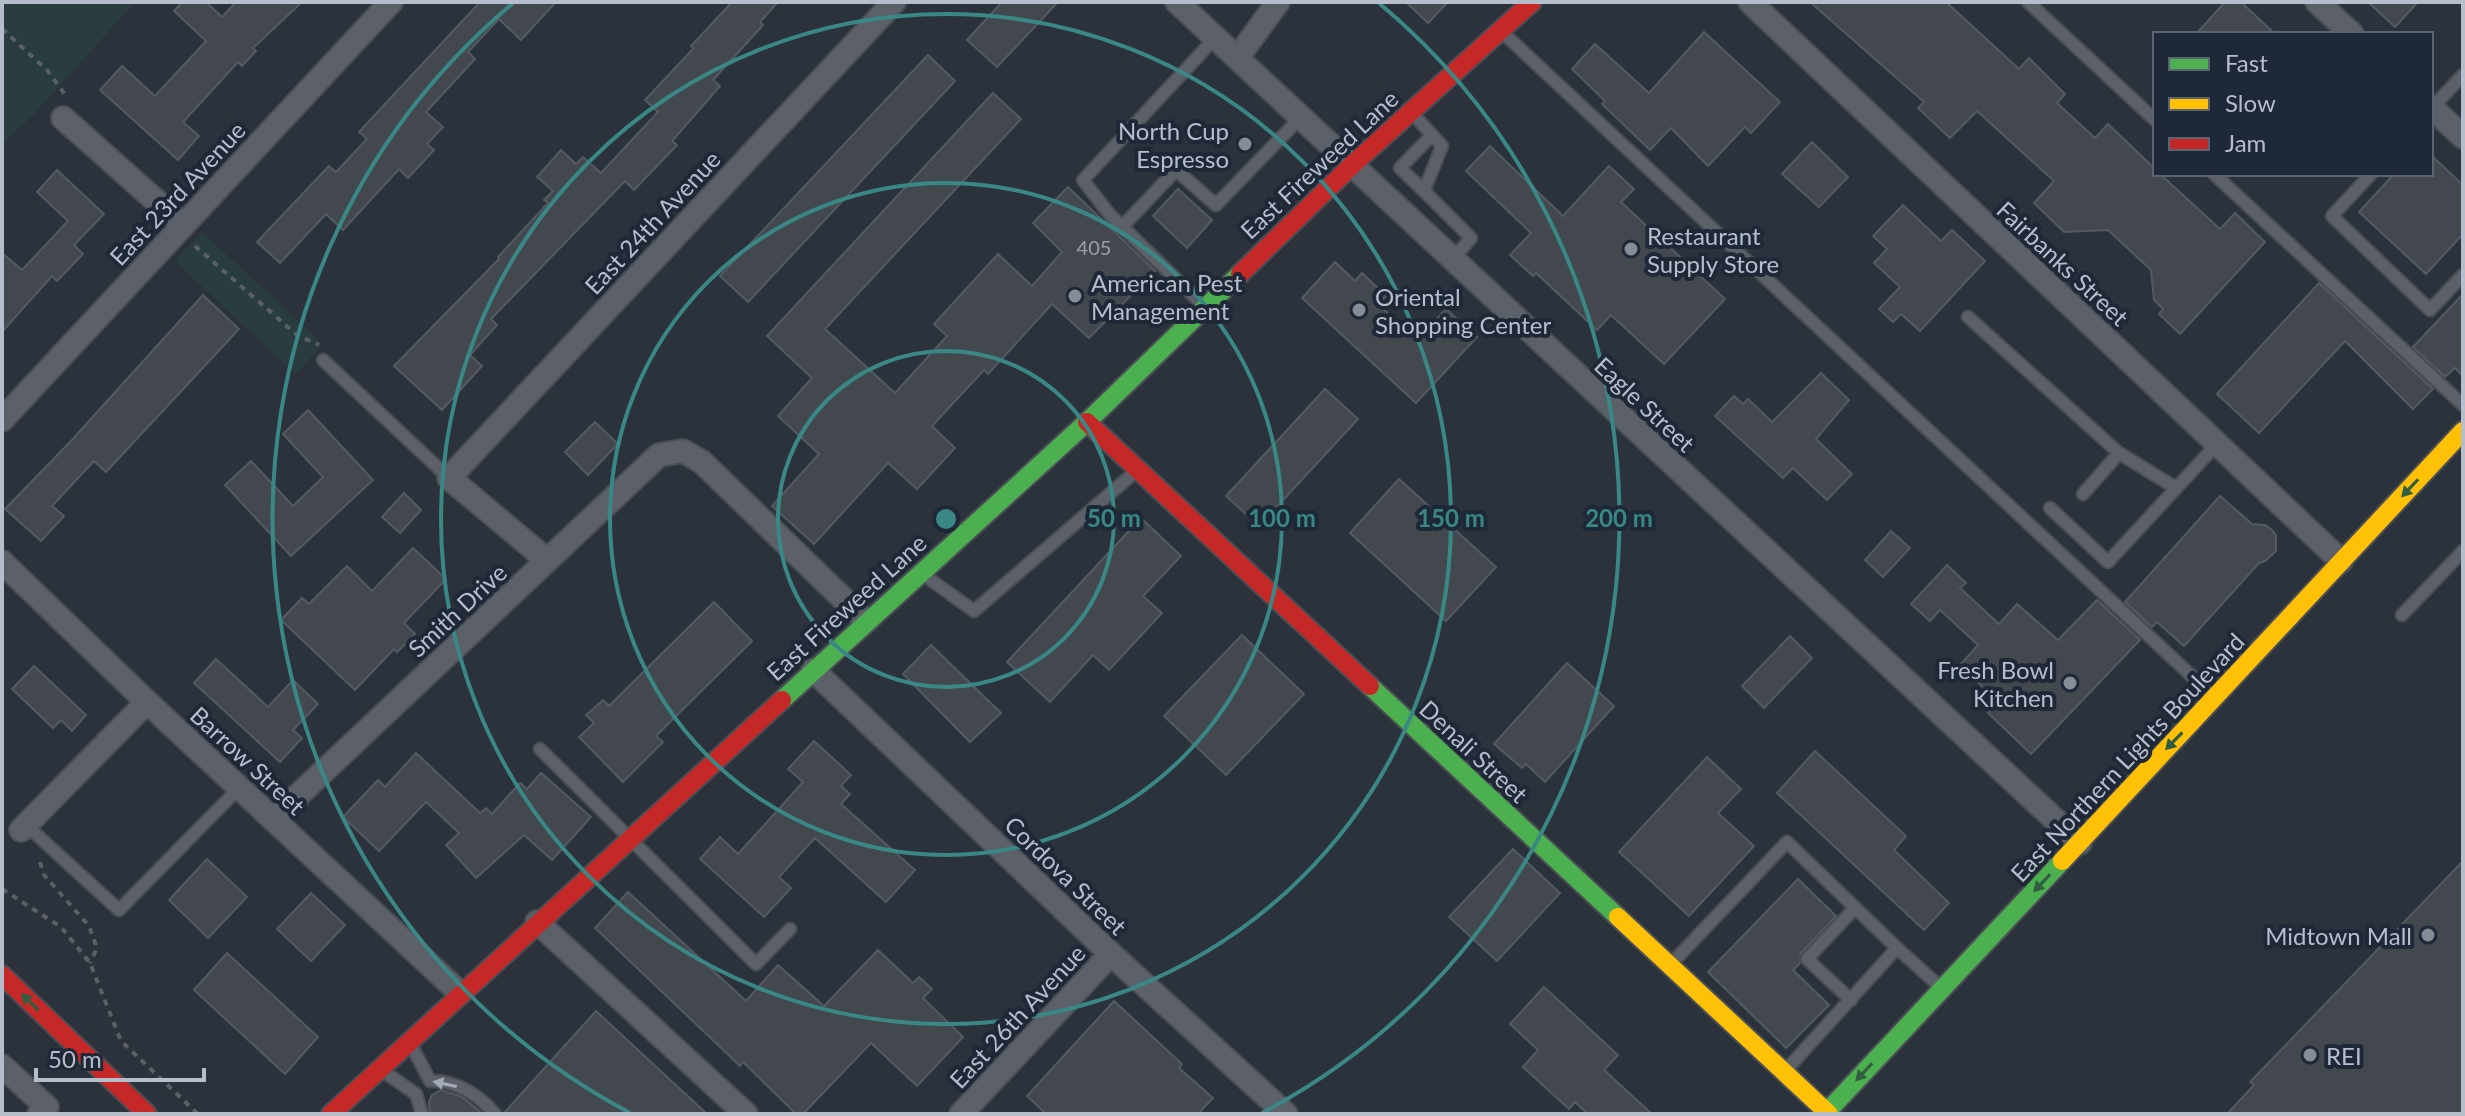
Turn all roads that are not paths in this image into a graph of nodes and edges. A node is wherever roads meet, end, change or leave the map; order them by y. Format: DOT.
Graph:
graph roads {
  1 [pos="391,2"];
  2 [pos="894,2"];
  3 [pos="1177,2"];
  4 [pos="1278,2"];
  5 [pos="1532,2"];
  6 [pos="1750,2"];
  7 [pos="2028,2"];
  8 [pos="2317,2"];
  9 [pos="1500,31"];
  10 [pos="2350,32"];
  11 [pos="1216,37"];
  12 [pos="1238,57"];
  13 [pos="2463,75"];
  14 [pos="2433,106"];
  15 [pos="2433,110"];
  16 [pos="1410,111"];
  17 [pos="1301,117"];
  18 [pos="63,118"];
  19 [pos="2153,118"];
  20 [pos="1432,135"];
  21 [pos="2463,137"];
  22 [pos="1351,166"];
  23 [pos="2216,176"];
  24 [pos="2369,176"];
  25 [pos="1424,191"];
  26 [pos="180,227"];
  27 [pos="1122,227"];
  28 [pos="1452,261"];
  29 [pos="2463,275"];
  30 [pos="1204,306"];
  31 [pos="1968,317"];
  32 [pos="323,360"];
  33 [pos="2463,405"];
  34 [pos="2,420"];
  35 [pos="1087,422"];
  36 [pos="2463,431"];
  37 [pos="2217,444"];
  38 [pos="2119,453"];
  39 [pos="1138,470"];
  40 [pos="449,478"];
  41 [pos="2176,488"];
  42 [pos="2083,494"];
  43 [pos="2050,508"];
  44 [pos="2463,551"];
  45 [pos="547,560"];
  46 [pos="2341,561"];
  47 [pos="2,562"];
  48 [pos="920,573"];
  49 [pos="2402,615"];
  50 [pos="866,621"];
  51 [pos="813,670"];
  52 [pos="2216,698"];
  53 [pos="147,702"];
  54 [pos="540,749"];
  55 [pos="239,788"];
  56 [pos="273,819"];
  57 [pos="23,827"];
  58 [pos="630,838"];
  59 [pos="2080,843"];
  60 [pos="1855,908"];
  61 [pos="537,922"];
  62 [pos="790,929"];
  63 [pos="1897,948"];
  64 [pos="1111,954"];
  65 [pos="1670,966"];
  66 [pos="2,975"];
  67 [pos="1942,989"];
  68 [pos="460,993"];
  69 [pos="1851,1000"];
  70 [pos="409,1041"];
  71 [pos="2,1066"];
  72 [pos="380,1068"];
  73 [pos="1784,1072"];
  74 [pos="43,1110"];
  75 [pos="1827,1113"];
  76 [pos="147,1114"];
  77 [pos="331,1114"];
  78 [pos="422,1114"];
  79 [pos="495,1114"];
  80 [pos="746,1114"];
  81 [pos="961,1114"];
  82 [pos="1286,1114"];
  1 -- 26 [label="street, East 23rd Avenue"];
  2 -- 40 [label="street, East 24th Avenue"];
  3 -- 11 [label="street, Eagle Street"];
  4 -- 12 [label="street"];
  5 -- 9 [label="main road, East Fireweed Lane"];
  6 -- 37 [label="street, Fairbanks Street"];
  7 -- 19 [label="lane"];
  8 -- 10 [label="street"];
  9 -- 16 [label="main road, East Fireweed Lane"];
  9 -- 52 [label="lane"];
  11 -- 12 [label="street, Eagle Street"];
  11 -- 27 [label="lane"];
  12 -- 17 [label="street, Eagle Street"];
  13 -- 14 [label="lane"];
  15 -- 21 [label="street"];
  16 -- 20 [label="lane"];
  16 -- 22 [label="main road, East Fireweed Lane"];
  17 -- 22 [label="street, Eagle Street"];
  17 -- 27 [label="lane"];
  18 -- 26 [label="street"];
  20 -- 25 [label="lane"];
  20 -- 25 [label="lane"];
  22 -- 28 [label="street, Eagle Street"];
  22 -- 30 [label="main road, East Fireweed Lane"];
  23 -- 33 [label="lane"];
  24 -- 29 [label="lane"];
  25 -- 28 [label="lane"];
  26 -- 34 [label="street, East 23rd Avenue"];
  27 -- 30 [label="lane"];
  28 -- 59 [label="street, Eagle Street"];
  30 -- 35 [label="main road, East Fireweed Lane"];
  31 -- 38 [label="lane"];
  32 -- 40 [label="lane"];
  35 -- 39 [label="main road, Denali Street"];
  35 -- 48 [label="main road, East Fireweed Lane"];
  36 -- 46 [label="main road, East Northern Lights Boulevard, one-way"];
  37 -- 41 [label="lane"];
  37 -- 46 [label="street, Fairbanks Street"];
  38 -- 41 [label="lane"];
  38 -- 42 [label="lane"];
  39 -- 48 [label="lane"];
  39 -- 65 [label="main road, Denali Street"];
  40 -- 45 [label="street"];
  41 -- 43 [label="lane"];
  44 -- 49 [label="lane"];
  45 -- 50 [label="street, Smith Drive"];
  45 -- 56 [label="street, Smith Drive"];
  46 -- 52 [label="main road, East Northern Lights Boulevard"];
  47 -- 53 [label="street, Barrow Street"];
  48 -- 50 [label="main road, East Fireweed Lane"];
  50 -- 51 [label="main road, East Fireweed Lane"];
  51 -- 58 [label="main road, East Fireweed Lane"];
  51 -- 64 [label="street, Cordova Street"];
  52 -- 59 [label="main road, East Northern Lights Boulevard, one-way"];
  53 -- 55 [label="street, Barrow Street"];
  53 -- 57 [label="street"];
  54 -- 58 [label="lane"];
  55 -- 56 [label="street, Barrow Street"];
  55 -- 57 [label="lane"];
  56 -- 68 [label="street, Barrow Street"];
  58 -- 61 [label="main road, East Fireweed Lane"];
  58 -- 62 [label="lane"];
  59 -- 67 [label="main road, East Northern Lights Boulevard, one-way"];
  60 -- 63 [label="lane"];
  60 -- 65 [label="lane"];
  60 -- 69 [label="lane"];
  61 -- 68 [label="main road, East Fireweed Lane"];
  61 -- 80 [label="street"];
  63 -- 67 [label="lane"];
  63 -- 69 [label="lane"];
  64 -- 81 [label="street, East 26th Avenue"];
  64 -- 82 [label="street, Cordova Street"];
  65 -- 73 [label="main road, Denali Street"];
  76 -- 66 [label="main road, one-way"];
  67 -- 75 [label="main road, East Northern Lights Boulevard, one-way"];
  68 -- 70 [label="main road, East Fireweed Lane"];
  69 -- 73 [label="lane"];
  70 -- 72 [label="main road, East Fireweed Lane"];
  79 -- 70 [label="lane, one-way"];
  71 -- 74 [label="street"];
  72 -- 77 [label="main road, East Fireweed Lane"];
  72 -- 78 [label="lane"];
  73 -- 75 [label="main road, Denali Street"];
}
